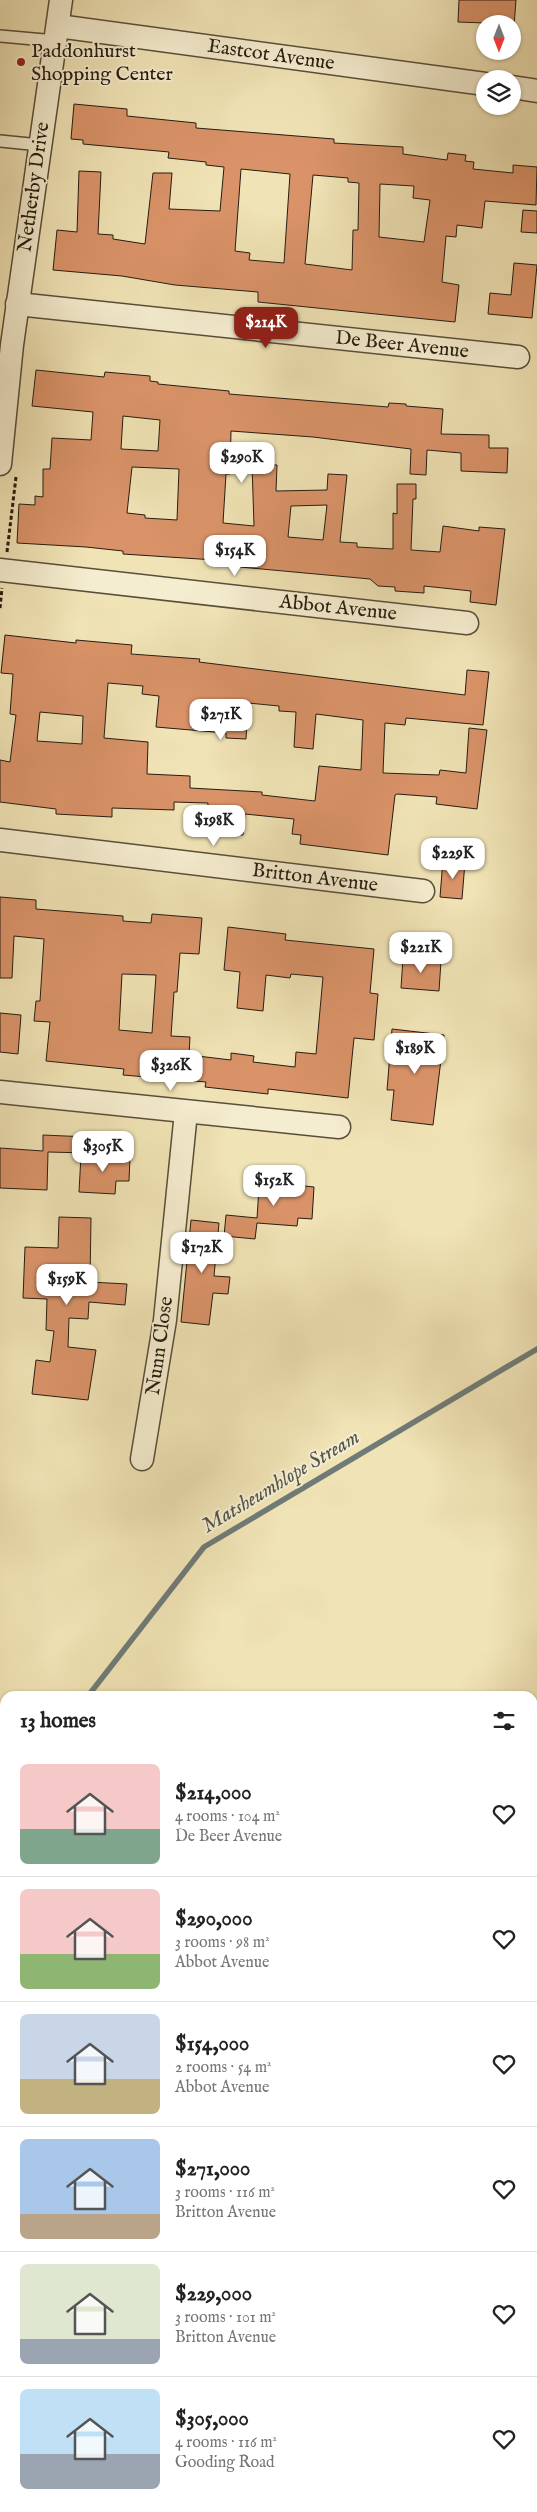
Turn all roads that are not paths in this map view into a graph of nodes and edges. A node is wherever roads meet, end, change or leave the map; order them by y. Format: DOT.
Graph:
graph roads {
  1 [pos="58,0"];
  2 [pos="57,34"];
  3 [pos="0,36"];
  4 [pos="476,83"];
  5 [pos="521,88"];
  6 [pos="537,91"];
  7 [pos="0,140"];
  8 [pos="40,145"];
  9 [pos="17,304"];
  10 [pos="6,345"];
  11 [pos="518,357"];
  12 [pos="0,464"];
  13 [pos="0,570"];
  14 [pos="467,623"];
  15 [pos="0,840"];
  16 [pos="422,891"];
  17 [pos="0,1092"];
  18 [pos="186,1112"];
  19 [pos="338,1127"];
  20 [pos="142,1459"];
  1 -- 2 [label="street, Netherby Drive"];
  2 -- 3 [label="lane"];
  2 -- 4 [label="street, Eastcot Avenue"];
  2 -- 8 [label="street, Netherby Drive"];
  5 -- 6 [label="street"];
  7 -- 8 [label="lane"];
  8 -- 9 [label="street, Netherby Drive"];
  9 -- 10 [label="street, Netherby Drive"];
  9 -- 11 [label="street, De Beer Avenue"];
  10 -- 12 [label="street, Netherby Drive"];
  13 -- 14 [label="street, Abbot Avenue"];
  15 -- 16 [label="street, Britton Avenue"];
  17 -- 18 [label="street"];
  18 -- 19 [label="street"];
  18 -- 20 [label="street, Nunn Close"];
}
